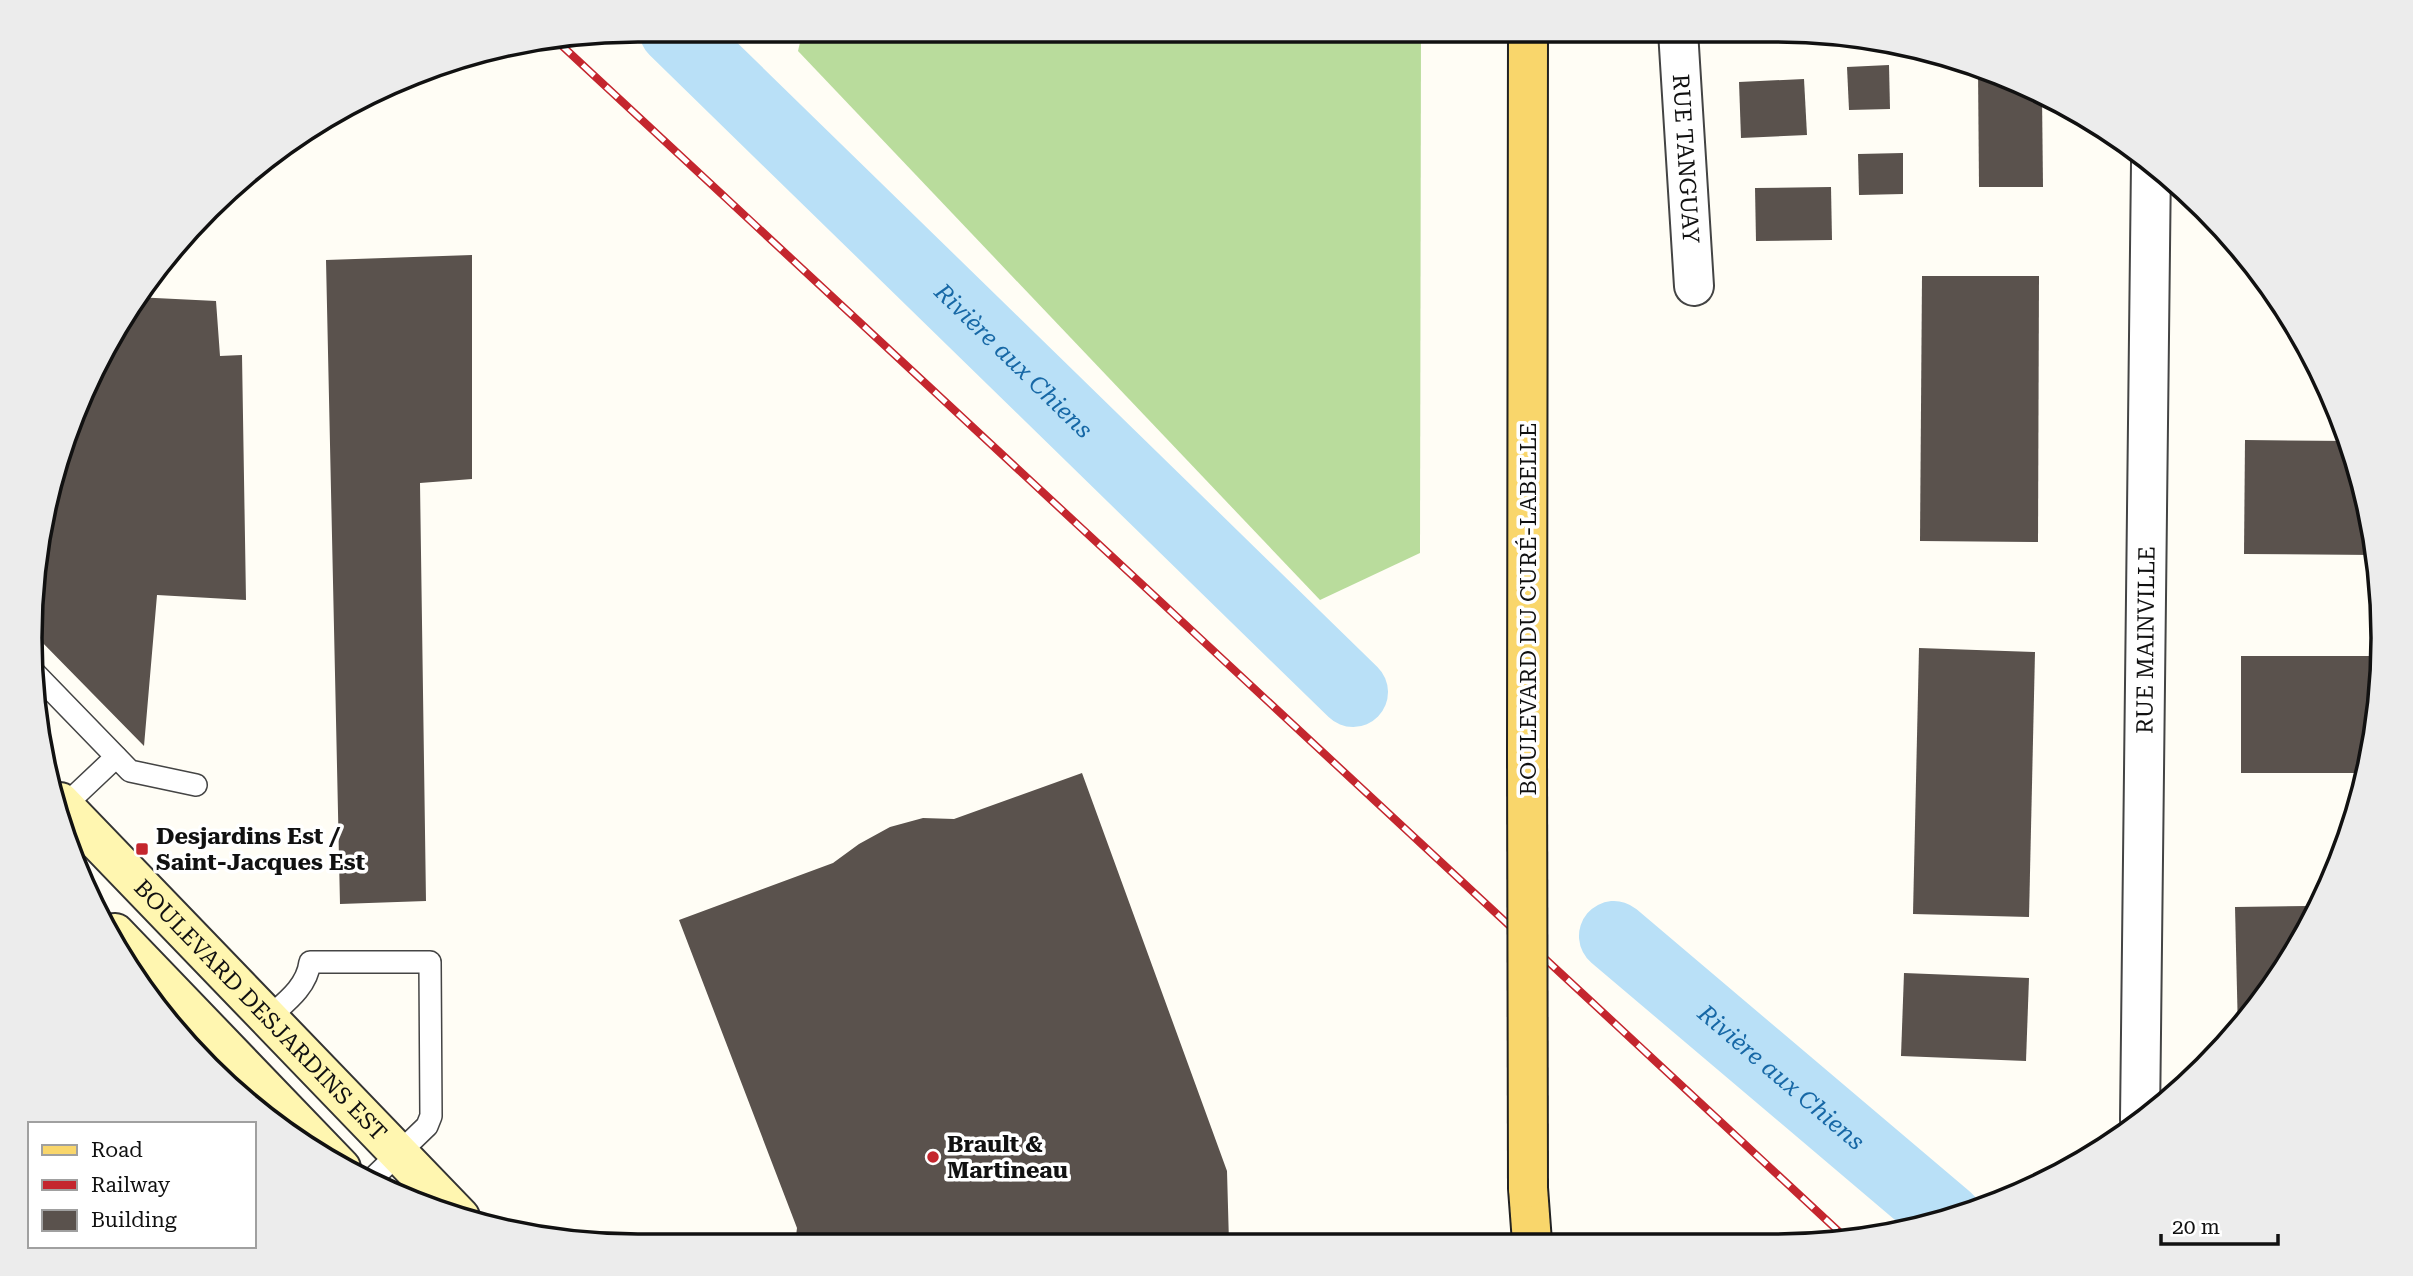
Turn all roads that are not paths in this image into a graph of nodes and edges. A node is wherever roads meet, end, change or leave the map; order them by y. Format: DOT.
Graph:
graph roads {
  1 [pos="1528,42"];
  2 [pos="1679,42"];
  3 [pos="2151,176"];
  4 [pos="1694,286"];
  5 [pos="44,682"];
  6 [pos="116,757"];
  7 [pos="196,785"];
  8 [pos="65,802"];
  9 [pos="68,811"];
  10 [pos="129,948"];
  11 [pos="268,1018"];
  12 [pos="2140,1109"];
  13 [pos="310,1136"];
  14 [pos="399,1152"];
  15 [pos="377,1174"];
  16 [pos="1528,1188"];
  17 [pos="446,1202"];
  18 [pos="1525,1234"];
  19 [pos="1531,1234"];
  1 -- 16 [label="main road, BOULEVARD DU CURÉ-LABELLE, bridge"];
  2 -- 4 [label="street, RUE TANGUAY"];
  3 -- 12 [label="street, RUE MAINVILLE"];
  5 -- 6 [label="lane"];
  6 -- 7 [label="lane"];
  6 -- 8 [label="lane"];
  9 -- 11 [label="street, BOULEVARD DESJARDINS EST"];
  10 -- 13 [label="street"];
  11 -- 14 [label="street, BOULEVARD DESJARDINS EST"];
  11 -- 14 [label="lane"];
  14 -- 15 [label="lane"];
  14 -- 17 [label="street, BOULEVARD DESJARDINS EST"];
  16 -- 18 [label="main road, BOULEVARD DU CURÉ-LABELLE"];
  16 -- 19 [label="main road, BOULEVARD DU CURÉ-LABELLE"];
}
